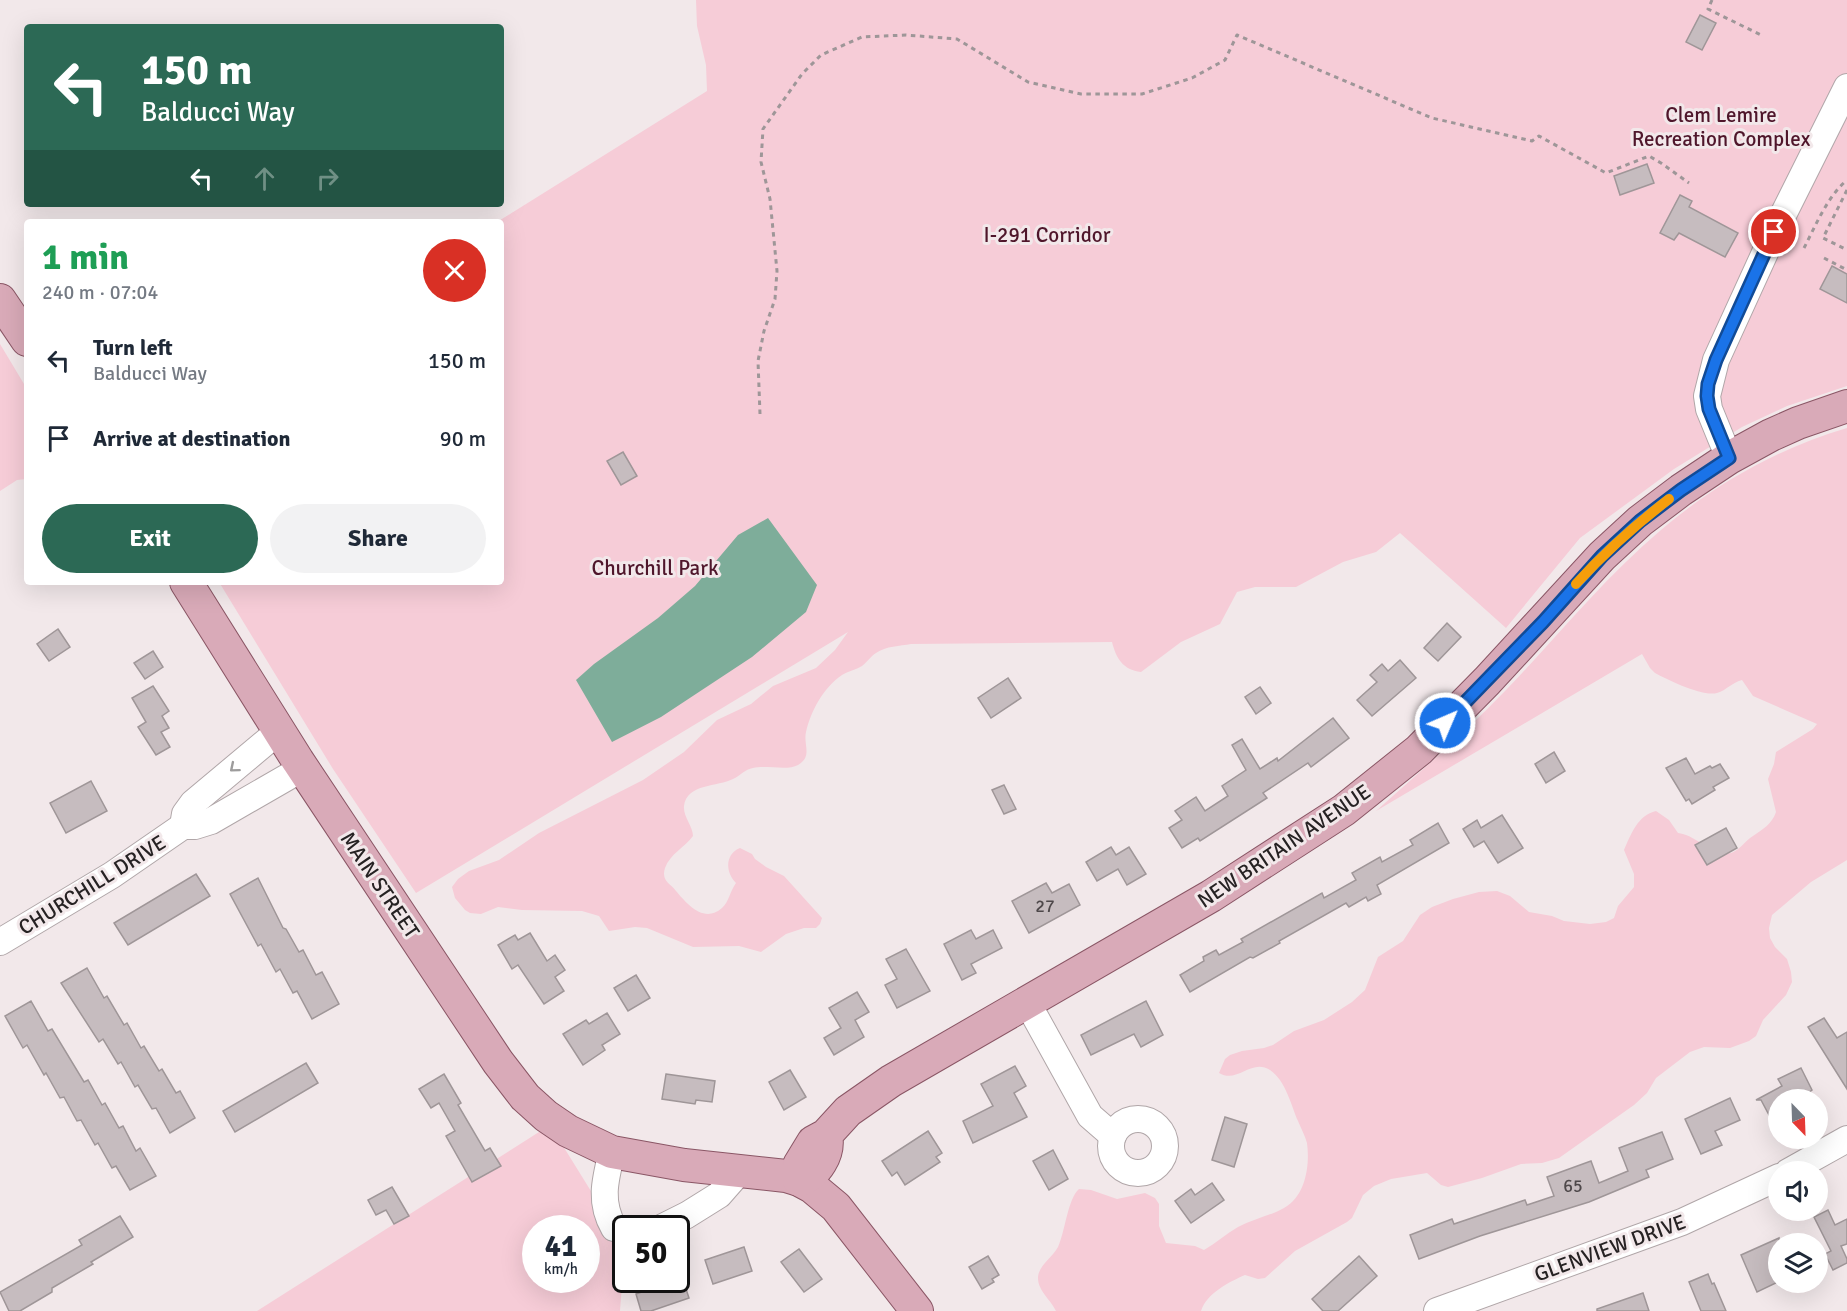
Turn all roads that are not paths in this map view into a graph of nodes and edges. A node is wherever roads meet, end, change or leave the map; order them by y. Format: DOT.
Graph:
graph roads {
  1 [pos="1847,87"];
  2 [pos="0,300"];
  3 [pos="24,336"];
  4 [pos="1847,406"];
  5 [pos="1729,458"];
  6 [pos="188,585"];
  7 [pos="279,731"];
  8 [pos="303,768"];
  9 [pos="183,826"];
  10 [pos="0,942"];
  11 [pos="1026,1002"];
  12 [pos="1113,1136"];
  13 [pos="1847,1139"];
  14 [pos="612,1152"];
  15 [pos="1808,1161"];
  16 [pos="740,1171"];
  17 [pos="799,1180"];
  18 [pos="1768,1182"];
  19 [pos="687,1215"];
  20 [pos="612,1224"];
  21 [pos="917,1311"];
  22 [pos="1437,1311"];
  1 -- 5 [label="street"];
  2 -- 3 [label="main road"];
  4 -- 5 [label="main road, NEW BRITAIN AVENUE"];
  5 -- 11 [label="main road, NEW BRITAIN AVENUE"];
  6 -- 7 [label="main road, MAIN STREET"];
  7 -- 8 [label="main road, MAIN STREET"];
  7 -- 9 [label="street, CHURCHILL DRIVE, one-way"];
  8 -- 9 [label="street, CHURCHILL DRIVE"];
  8 -- 14 [label="main road, MAIN STREET"];
  9 -- 10 [label="street, CHURCHILL DRIVE"];
  11 -- 12 [label="street"];
  11 -- 17 [label="main road, NEW BRITAIN AVENUE"];
  13 -- 15 [label="street"];
  14 -- 16 [label="main road, MAIN STREET"];
  14 -- 20 [label="street"];
  16 -- 17 [label="main road, MAIN STREET"];
  16 -- 19 [label="street"];
  17 -- 21 [label="main road, MAIN STREET"];
  18 -- 22 [label="street, GLENVIEW DRIVE"];
}
